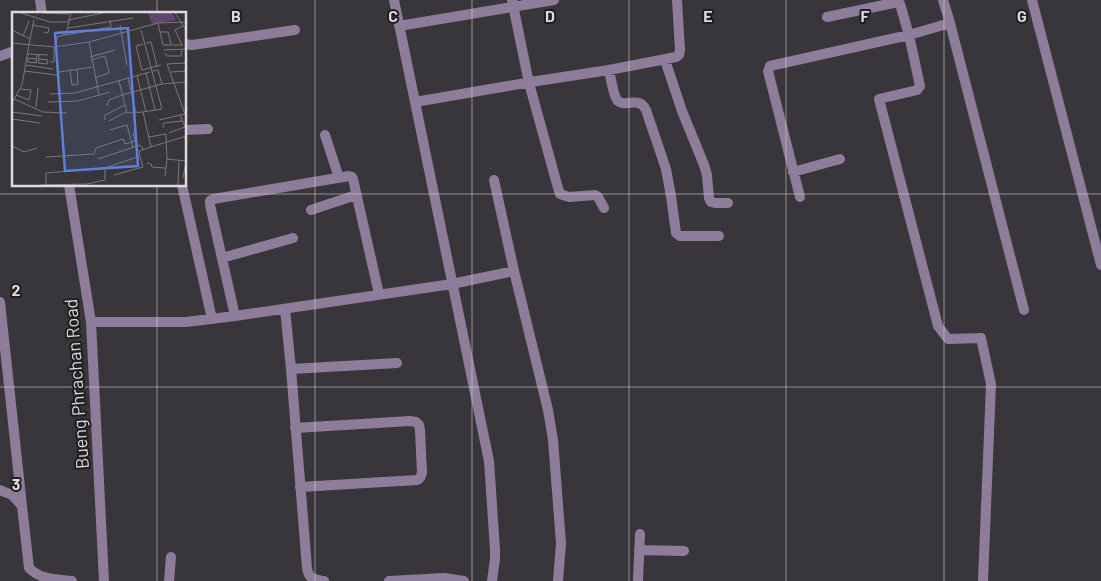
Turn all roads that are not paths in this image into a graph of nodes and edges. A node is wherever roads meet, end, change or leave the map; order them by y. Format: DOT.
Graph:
graph roads {
  1 [pos="394,0"];
  2 [pos="554,0"];
  3 [pos="677,0"];
  4 [pos="943,0"];
  5 [pos="1032,0"];
  6 [pos="512,3"];
  7 [pos="827,17"];
  8 [pos="950,23"];
  9 [pos="400,26"];
  10 [pos="295,30"];
  11 [pos="909,35"];
  12 [pos="186,44"];
  13 [pos="12,52"];
  14 [pos="0,56"];
  15 [pos="665,60"];
  16 [pos="609,70"];
  17 [pos="529,83"];
  18 [pos="416,102"];
  19 [pos="208,129"];
  20 [pos="186,130"];
  21 [pos="325,136"];
  22 [pos="840,160"];
  23 [pos="794,172"];
  24 [pos="339,178"];
  25 [pos="494,180"];
  26 [pos="69,186"];
  27 [pos="182,186"];
  28 [pos="356,195"];
  29 [pos="800,197"];
  30 [pos="728,203"];
  31 [pos="604,208"];
  32 [pos="311,210"];
  33 [pos="719,236"];
  34 [pos="293,238"];
  35 [pos="222,258"];
  36 [pos="1101,261"];
  37 [pos="1101,265"];
  38 [pos="514,270"];
  39 [pos="452,284"];
  40 [pos="378,294"];
  41 [pos="0,302"];
  42 [pos="284,310"];
  43 [pos="1024,310"];
  44 [pos="235,316"];
  45 [pos="212,319"];
  46 [pos="92,322"];
  47 [pos="397,363"];
  48 [pos="291,369"];
  49 [pos="296,428"];
  50 [pos="300,487"];
  51 [pos="0,490"];
  52 [pos="22,506"];
  53 [pos="640,534"];
  54 [pos="639,550"];
  55 [pos="684,552"];
  56 [pos="171,557"];
  57 [pos="72,581"];
  58 [pos="104,581"];
  59 [pos="169,581"];
  60 [pos="324,581"];
  61 [pos="390,581"];
  62 [pos="464,581"];
  63 [pos="492,581"];
  64 [pos="558,581"];
  65 [pos="638,581"];
  66 [pos="983,581"];
  1 -- 9 [label="street"];
  2 -- 6 [label="street"];
  3 -- 15 [label="street"];
  4 -- 8 [label="street"];
  5 -- 36 [label="street"];
  6 -- 9 [label="street"];
  6 -- 17 [label="street"];
  7 -- 11 [label="street"];
  8 -- 11 [label="street"];
  8 -- 43 [label="street"];
  9 -- 18 [label="street"];
  10 -- 12 [label="street"];
  11 -- 23 [label="street"];
  11 -- 66 [label="street"];
  13 -- 14 [label="street"];
  15 -- 16 [label="street"];
  15 -- 30 [label="street"];
  16 -- 17 [label="street"];
  16 -- 33 [label="street"];
  17 -- 18 [label="street"];
  17 -- 31 [label="street"];
  18 -- 39 [label="street"];
  19 -- 20 [label="street"];
  21 -- 24 [label="street"];
  22 -- 23 [label="street"];
  23 -- 29 [label="street"];
  24 -- 28 [label="street"];
  24 -- 35 [label="street"];
  25 -- 38 [label="street"];
  26 -- 46 [label="street, Bueng Phrachan Road"];
  27 -- 45 [label="street"];
  28 -- 32 [label="street"];
  28 -- 40 [label="street"];
  34 -- 35 [label="street"];
  35 -- 44 [label="street"];
  36 -- 37 [label="street"];
  38 -- 39 [label="street"];
  38 -- 64 [label="street"];
  39 -- 40 [label="street"];
  39 -- 63 [label="street"];
  40 -- 42 [label="street"];
  41 -- 52 [label="street"];
  42 -- 44 [label="street"];
  42 -- 48 [label="street"];
  44 -- 45 [label="street"];
  45 -- 46 [label="street"];
  46 -- 58 [label="street, Bueng Phrachan Road"];
  47 -- 48 [label="street"];
  48 -- 49 [label="street"];
  49 -- 50 [label="street"];
  49 -- 50 [label="street"];
  50 -- 60 [label="street"];
  51 -- 52 [label="street"];
  52 -- 57 [label="street"];
  53 -- 54 [label="street"];
  54 -- 55 [label="street"];
  54 -- 65 [label="street"];
  56 -- 59 [label="street"];
  61 -- 62 [label="street"];
}
